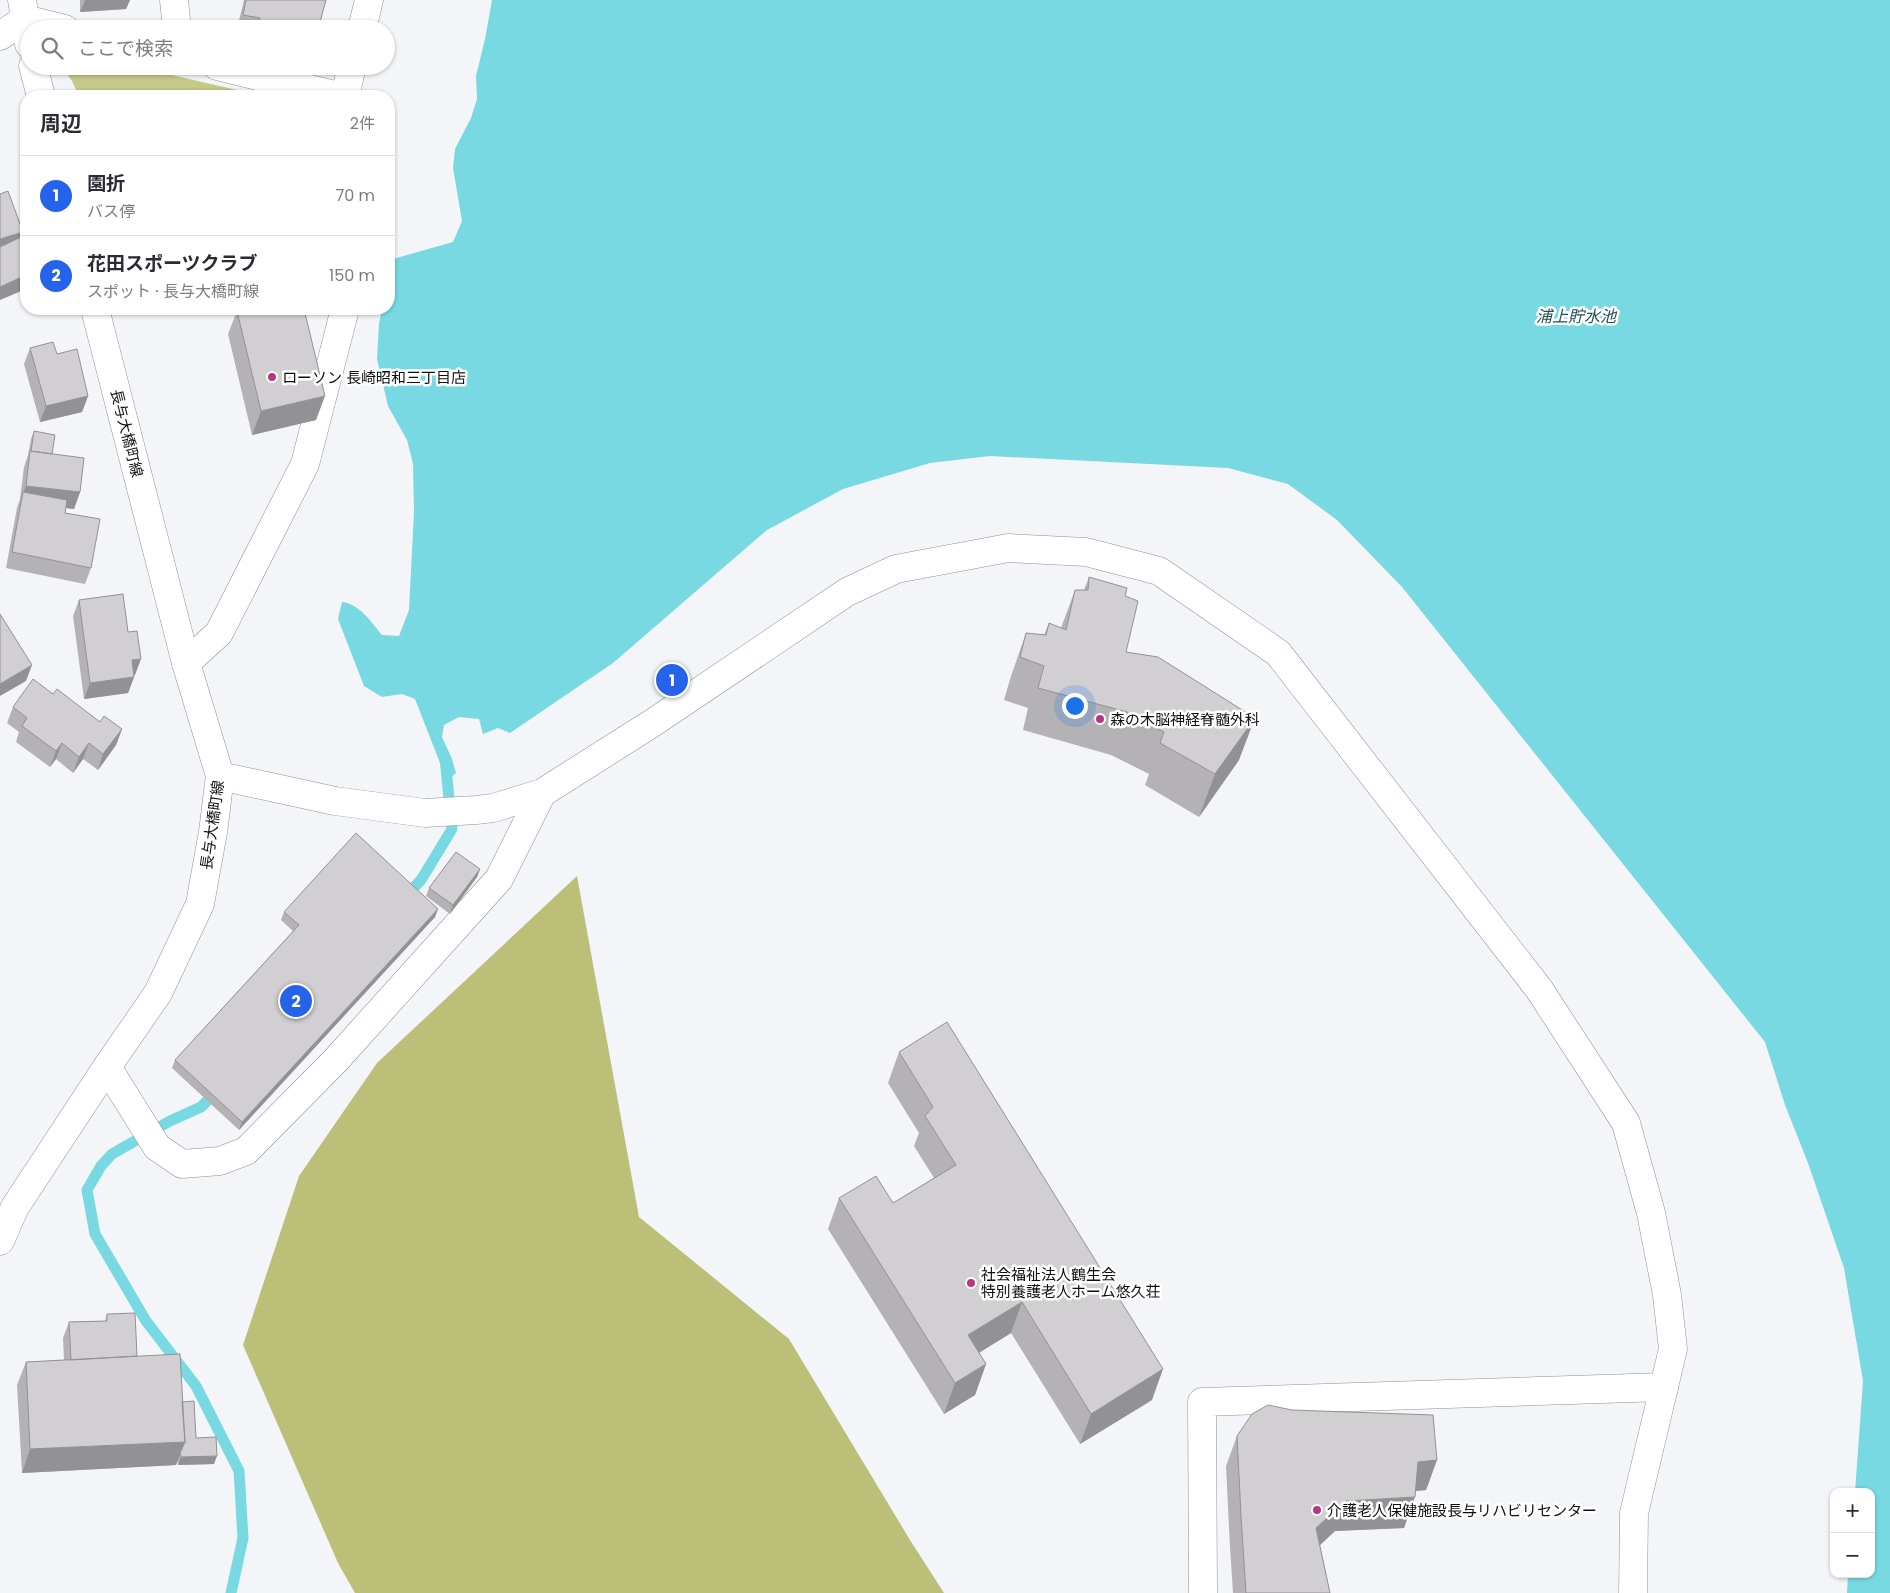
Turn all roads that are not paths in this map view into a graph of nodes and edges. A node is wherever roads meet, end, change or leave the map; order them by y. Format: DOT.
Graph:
graph roads {
  1 [pos="174,0"];
  2 [pos="369,0"];
  3 [pos="176,20"];
  4 [pos="364,20"];
  5 [pos="20,24"];
  6 [pos="0,36"];
  7 [pos="35,75"];
  8 [pos="254,75"];
  9 [pos="350,75"];
  10 [pos="39,90"];
  11 [pos="315,90"];
  12 [pos="346,90"];
  13 [pos="97,315"];
  14 [pos="343,315"];
  15 [pos="186,663"];
  16 [pos="220,776"];
  17 [pos="542,793"];
  18 [pos="107,1066"];
  19 [pos="0,1241"];
  20 [pos="1664,1387"];
  21 [pos="1202,1593"];
  22 [pos="1633,1593"];
  1 -- 3 [label="street"];
  2 -- 4 [label="street"];
  5 -- 6 [label="street"];
  7 -- 10 [label="street"];
  8 -- 11 [label="street"];
  9 -- 12 [label="street"];
  13 -- 15 [label="street, 長与大橋町線"];
  14 -- 15 [label="street"];
  15 -- 16 [label="street, 長与大橋町線"];
  16 -- 17 [label="street"];
  16 -- 18 [label="street, 長与大橋町線"];
  17 -- 18 [label="street"];
  17 -- 20 [label="street"];
  18 -- 19 [label="street, 長与大橋町線"];
  20 -- 21 [label="street"];
  20 -- 22 [label="street"];
}
